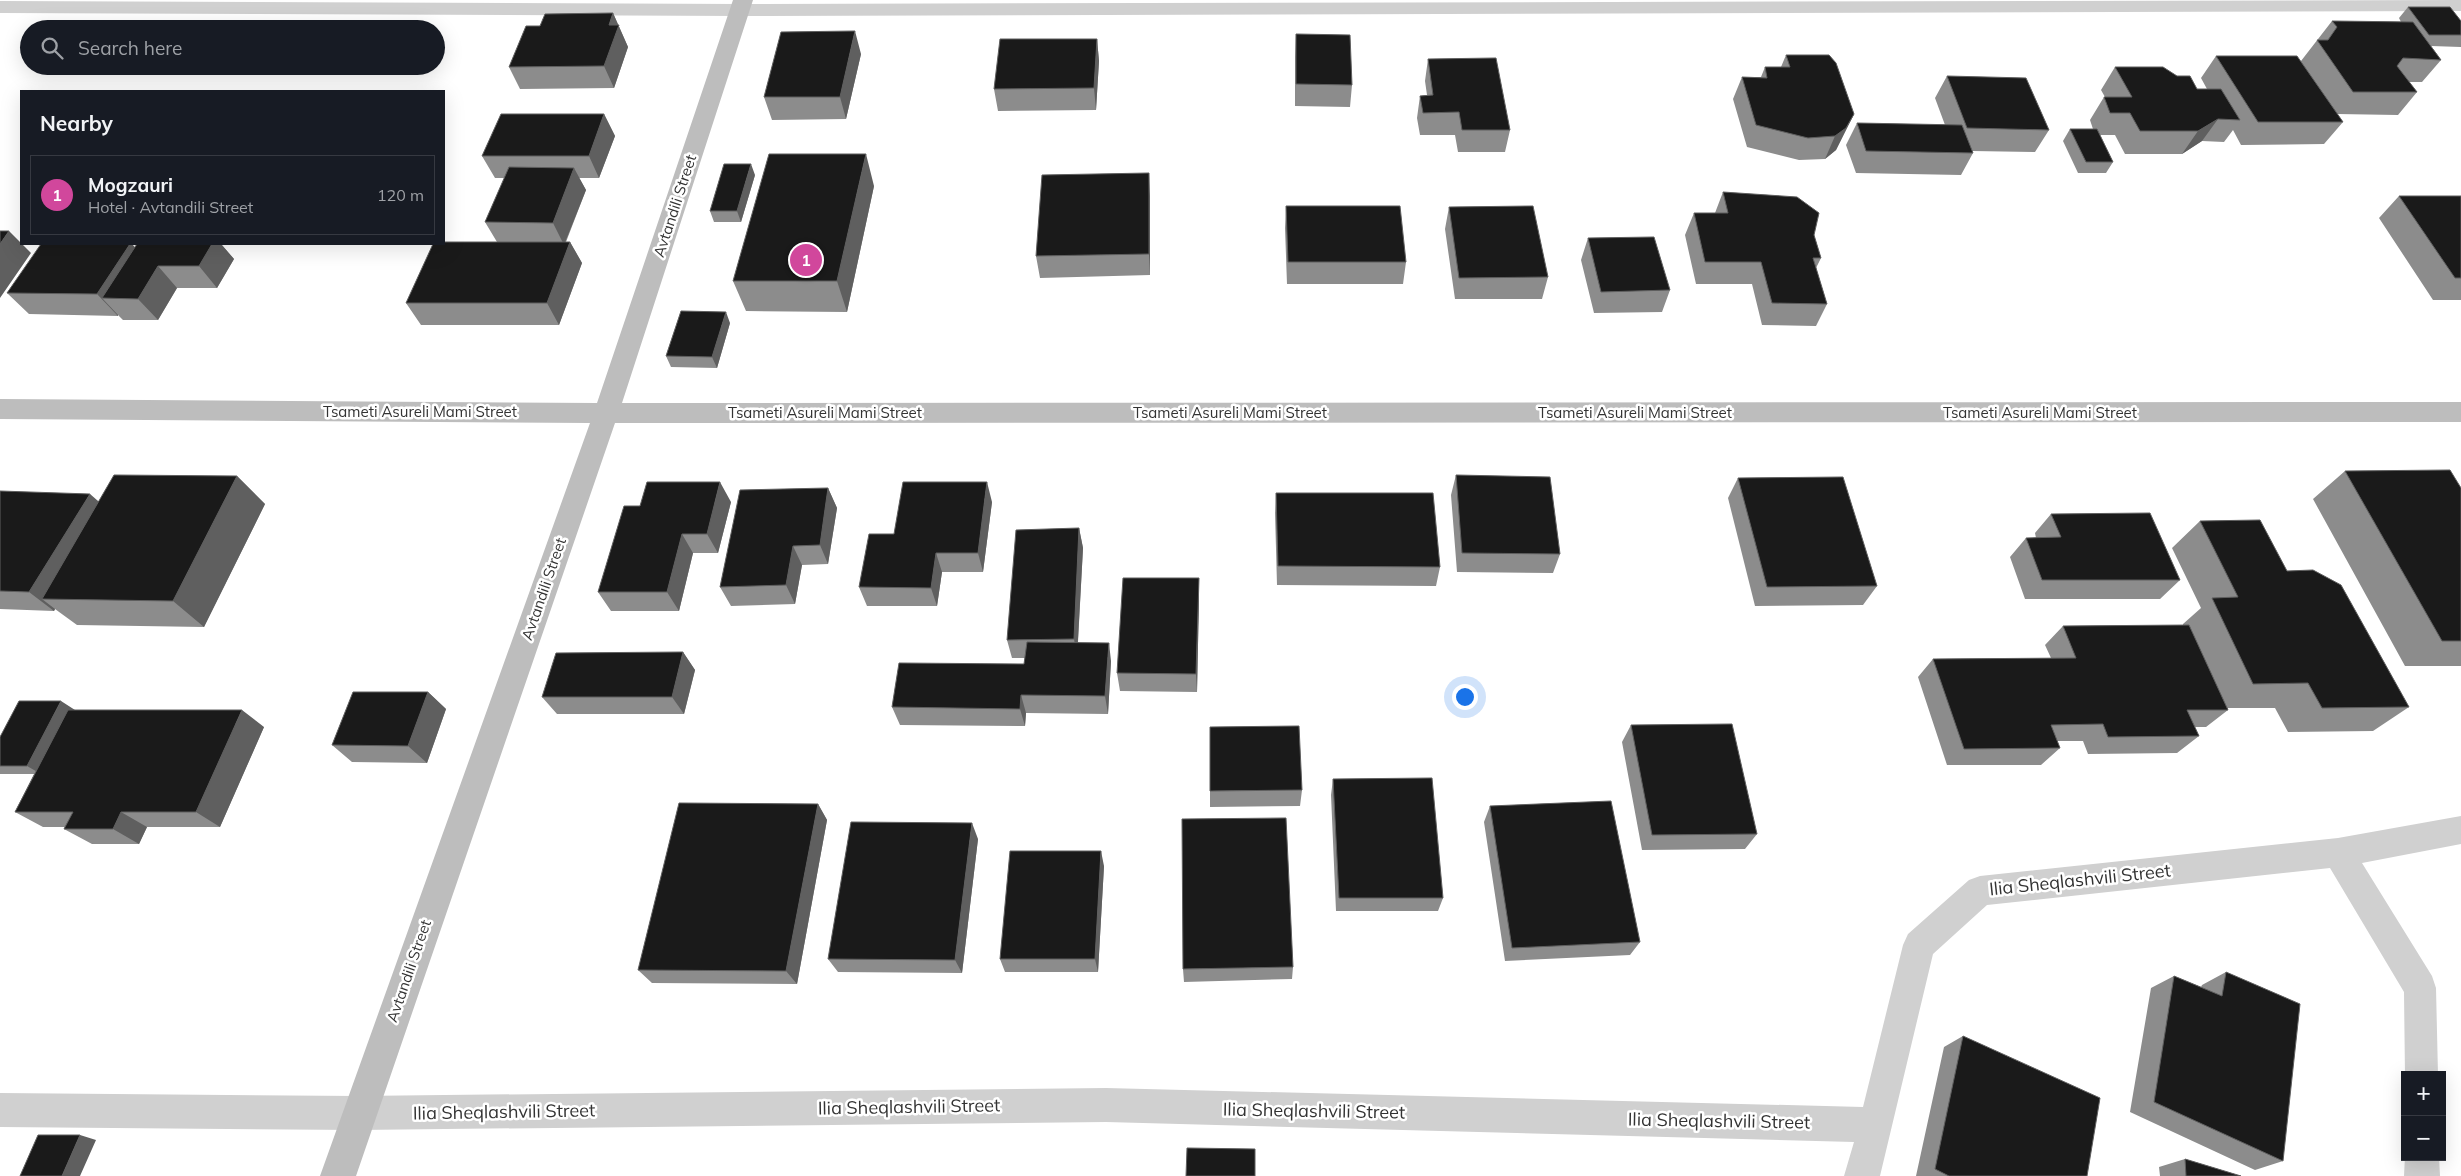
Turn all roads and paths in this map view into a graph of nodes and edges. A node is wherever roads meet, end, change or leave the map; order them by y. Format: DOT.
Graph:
graph roads {
  1 [pos="741,5"];
  2 [pos="2461,5"];
  3 [pos="0,7"];
  4 [pos="0,409"];
  5 [pos="2461,412"];
  6 [pos="606,413"];
  7 [pos="2461,830"];
  8 [pos="2338,853"];
  9 [pos="2421,1071"];
  10 [pos="0,1110"];
  11 [pos="358,1113"];
  12 [pos="1876,1125"];
  13 [pos="2422,1161"];
  14 [pos="338,1176"];
  15 [pos="1862,1176"];
  16 [pos="2422,1176"];
  1 -- 2 [label="street"];
  1 -- 3 [label="street"];
  1 -- 6 [label="street, Avtandili Street"];
  4 -- 6 [label="street, Tsameti Asureli Mami Street"];
  5 -- 6 [label="street, Tsameti Asureli Mami Street"];
  6 -- 11 [label="street, Avtandili Street"];
  7 -- 8 [label="street, Ilia Sheqlashvili Street"];
  8 -- 9 [label="street"];
  8 -- 12 [label="street, Ilia Sheqlashvili Street"];
  10 -- 11 [label="street, Ilia Sheqlashvili Street"];
  11 -- 12 [label="street, Ilia Sheqlashvili Street"];
  11 -- 14 [label="street, Avtandili Street"];
  12 -- 15 [label="street"];
  13 -- 16 [label="street"];
}
